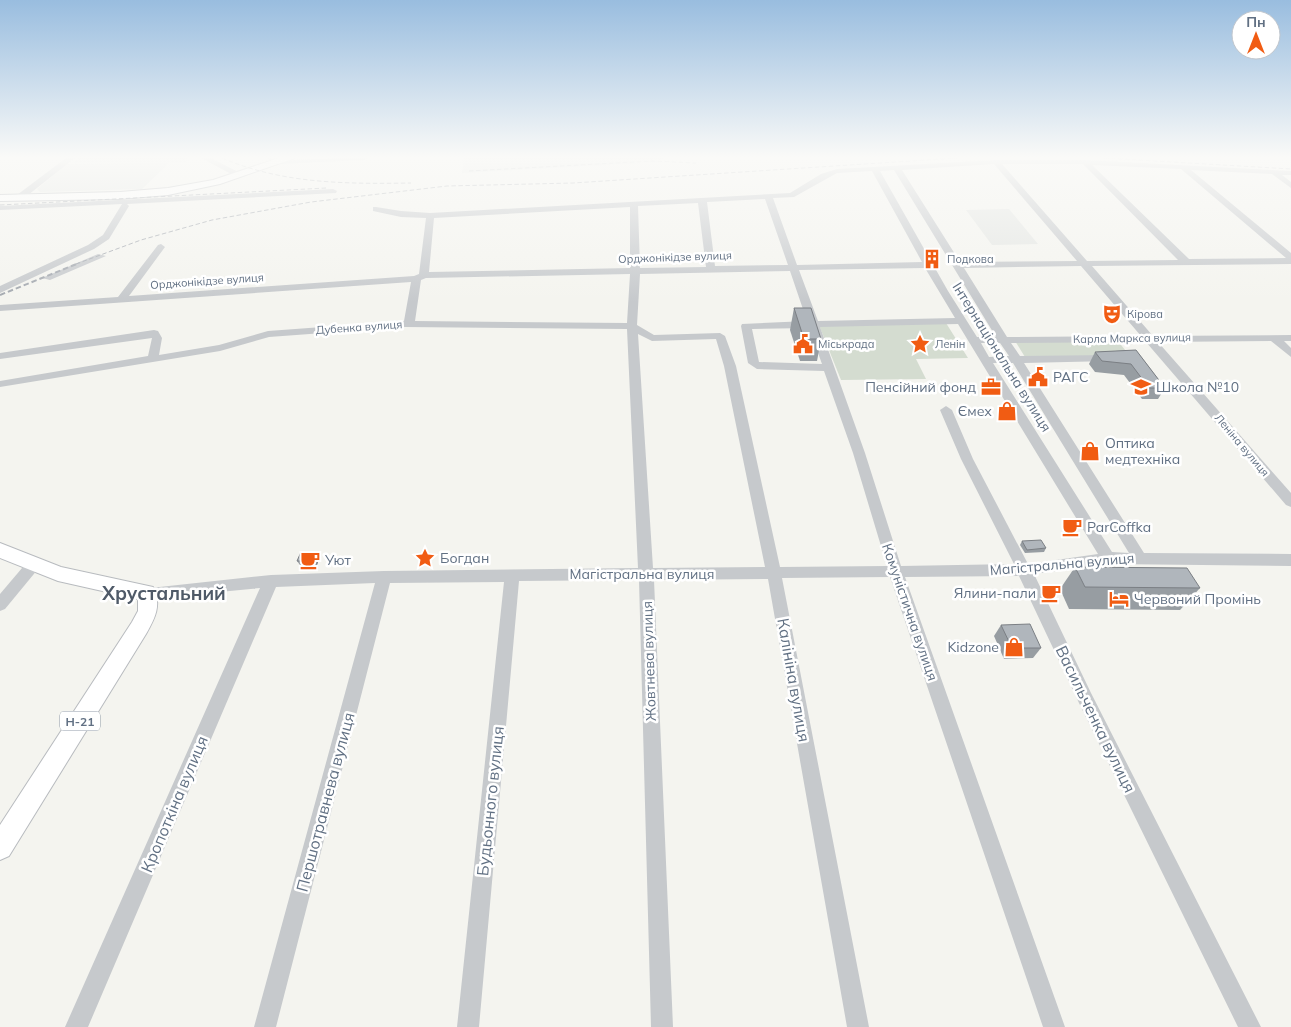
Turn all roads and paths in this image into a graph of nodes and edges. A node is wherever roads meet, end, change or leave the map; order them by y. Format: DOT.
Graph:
graph roads {
  1 [pos="41,206"];
  2 [pos="125,206"];
  3 [pos="601,206"];
  4 [pos="634,206"];
  5 [pos="703,206"];
  6 [pos="771,206"];
  7 [pos="895,206"];
  8 [pos="921,206"];
  9 [pos="1034,206"];
  10 [pos="1129,206"];
  11 [pos="1230,206"];
  12 [pos="1235,206"];
  13 [pos="0,208"];
  14 [pos="376,209"];
  15 [pos="430,216"];
  16 [pos="161,247"];
  17 [pos="1291,251"];
  18 [pos="102,256"];
  19 [pos="1291,259"];
  20 [pos="1185,261"];
  21 [pos="1084,263"];
  22 [pos="927,264"];
  23 [pos="956,265"];
  24 [pos="792,266"];
  25 [pos="711,268"];
  26 [pos="635,271"];
  27 [pos="420,277"];
  28 [pos="0,290"];
  29 [pos="0,300"];
  30 [pos="121,300"];
  31 [pos="0,308"];
  32 [pos="962,321"];
  33 [pos="409,324"];
  34 [pos="814,324"];
  35 [pos="632,326"];
  36 [pos="720,336"];
  37 [pos="1149,337"];
  38 [pos="1273,337"];
  39 [pos="1291,338"];
  40 [pos="974,340"];
  41 [pos="1004,340"];
  42 [pos="1291,354"];
  43 [pos="0,356"];
  44 [pos="1126,358"];
  45 [pos="152,360"];
  46 [pos="986,360"];
  47 [pos="1017,360"];
  48 [pos="829,368"];
  49 [pos="0,384"];
  50 [pos="946,410"];
  51 [pos="1291,502"];
  52 [pos="0,550"];
  53 [pos="1139,557"];
  54 [pos="1108,558"];
  55 [pos="1291,560"];
  56 [pos="33,565"];
  57 [pos="1024,570"];
  58 [pos="896,572"];
  59 [pos="774,573"];
  60 [pos="646,574"];
  61 [pos="512,575"];
  62 [pos="384,577"];
  63 [pos="272,581"];
  64 [pos="146,593"];
  65 [pos="0,605"];
  66 [pos="0,847"];
  67 [pos="76,1027"];
  68 [pos="266,1027"];
  69 [pos="468,1027"];
  70 [pos="662,1027"];
  71 [pos="858,1027"];
  72 [pos="1054,1027"];
  73 [pos="1250,1027"];
  1 -- 13 [label="street"];
  2 -- 28 [label="street"];
  3 -- 15 [label="street"];
  4 -- 26 [label="street, Жовтнева вулиця"];
  5 -- 25 [label="street"];
  6 -- 24 [label="street, Комуністична вулиця"];
  7 -- 22 [label="street, Інтернаціональна вулиця"];
  8 -- 23 [label="street, Інтернаціональна вулиця"];
  9 -- 21 [label="street, Леніна вулиця"];
  10 -- 20 [label="street"];
  11 -- 19 [label="street"];
  12 -- 17 [label="street"];
  14 -- 15 [label="street"];
  15 -- 27 [label="street"];
  16 -- 30 [label="street"];
  18 -- 29 [label="street"];
  19 -- 20 [label="street"];
  20 -- 21 [label="street"];
  21 -- 23 [label="street"];
  21 -- 37 [label="street, Леніна вулиця"];
  22 -- 24 [label="street, Орджонікідзе вулиця"];
  22 -- 32 [label="street, Інтернаціональна вулиця"];
  23 -- 41 [label="street, Інтернаціональна вулиця"];
  24 -- 25 [label="street, Орджонікідзе вулиця"];
  24 -- 34 [label="street, Комуністична вулиця"];
  25 -- 26 [label="street, Орджонікідзе вулиця"];
  26 -- 27 [label="street, Орджонікідзе вулиця"];
  26 -- 35 [label="street, Жовтнева вулиця"];
  27 -- 30 [label="street, Орджонікідзе вулиця"];
  27 -- 33 [label="street"];
  30 -- 31 [label="street, Орджонікідзе вулиця"];
  32 -- 34 [label="street"];
  32 -- 40 [label="street, Інтернаціональна вулиця"];
  33 -- 35 [label="street, Дубенка вулиця"];
  33 -- 45 [label="street, Дубенка вулиця"];
  34 -- 48 [label="street, Комуністична вулиця"];
  34 -- 48 [label="street"];
  35 -- 36 [label="street, Дубенка вулиця"];
  35 -- 60 [label="street, Жовтнева вулиця"];
  36 -- 59 [label="street, Калініна вулиця"];
  37 -- 38 [label="street, Карла Маркса вулиця"];
  37 -- 41 [label="street, Карла Маркса вулиця"];
  37 -- 51 [label="street, Леніна вулиця"];
  38 -- 39 [label="street, Карла Маркса вулиця"];
  38 -- 42 [label="street"];
  40 -- 41 [label="street, Карла Маркса вулиця"];
  40 -- 46 [label="street, Інтернаціональна вулиця"];
  41 -- 47 [label="street, Інтернаціональна вулиця"];
  43 -- 45 [label="street"];
  44 -- 47 [label="street"];
  45 -- 49 [label="street, Дубенка вулиця"];
  46 -- 47 [label="street"];
  46 -- 54 [label="street, Інтернаціональна вулиця"];
  47 -- 53 [label="street, Інтернаціональна вулиця"];
  48 -- 58 [label="street, Комуністична вулиця"];
  50 -- 57 [label="street, Васильченка вулиця"];
  52 -- 56 [label="main road, Магістральна вулиця"];
  53 -- 54 [label="street, Магістральна вулиця"];
  53 -- 55 [label="street, Магістральна вулиця"];
  54 -- 57 [label="street, Магістральна вулиця"];
  56 -- 64 [label="main road, Магістральна вулиця"];
  56 -- 65 [label="street"];
  57 -- 58 [label="street, Магістральна вулиця"];
  57 -- 73 [label="street, Васильченка вулиця"];
  58 -- 59 [label="street, Магістральна вулиця"];
  58 -- 72 [label="street, Комуністична вулиця"];
  59 -- 60 [label="street, Магістральна вулиця"];
  59 -- 71 [label="street, Калініна вулиця"];
  60 -- 61 [label="street, Магістральна вулиця"];
  60 -- 70 [label="street, Жовтнева вулиця"];
  61 -- 62 [label="street, Магістральна вулиця"];
  61 -- 69 [label="street, Будьонного вулиця"];
  62 -- 63 [label="street, Магістральна вулиця"];
  62 -- 68 [label="street, Першотравнева вулиця"];
  63 -- 64 [label="street, Магістральна вулиця"];
  63 -- 67 [label="street, Кропоткіна вулиця"];
  64 -- 66 [label="main road, Н-21"];
}
